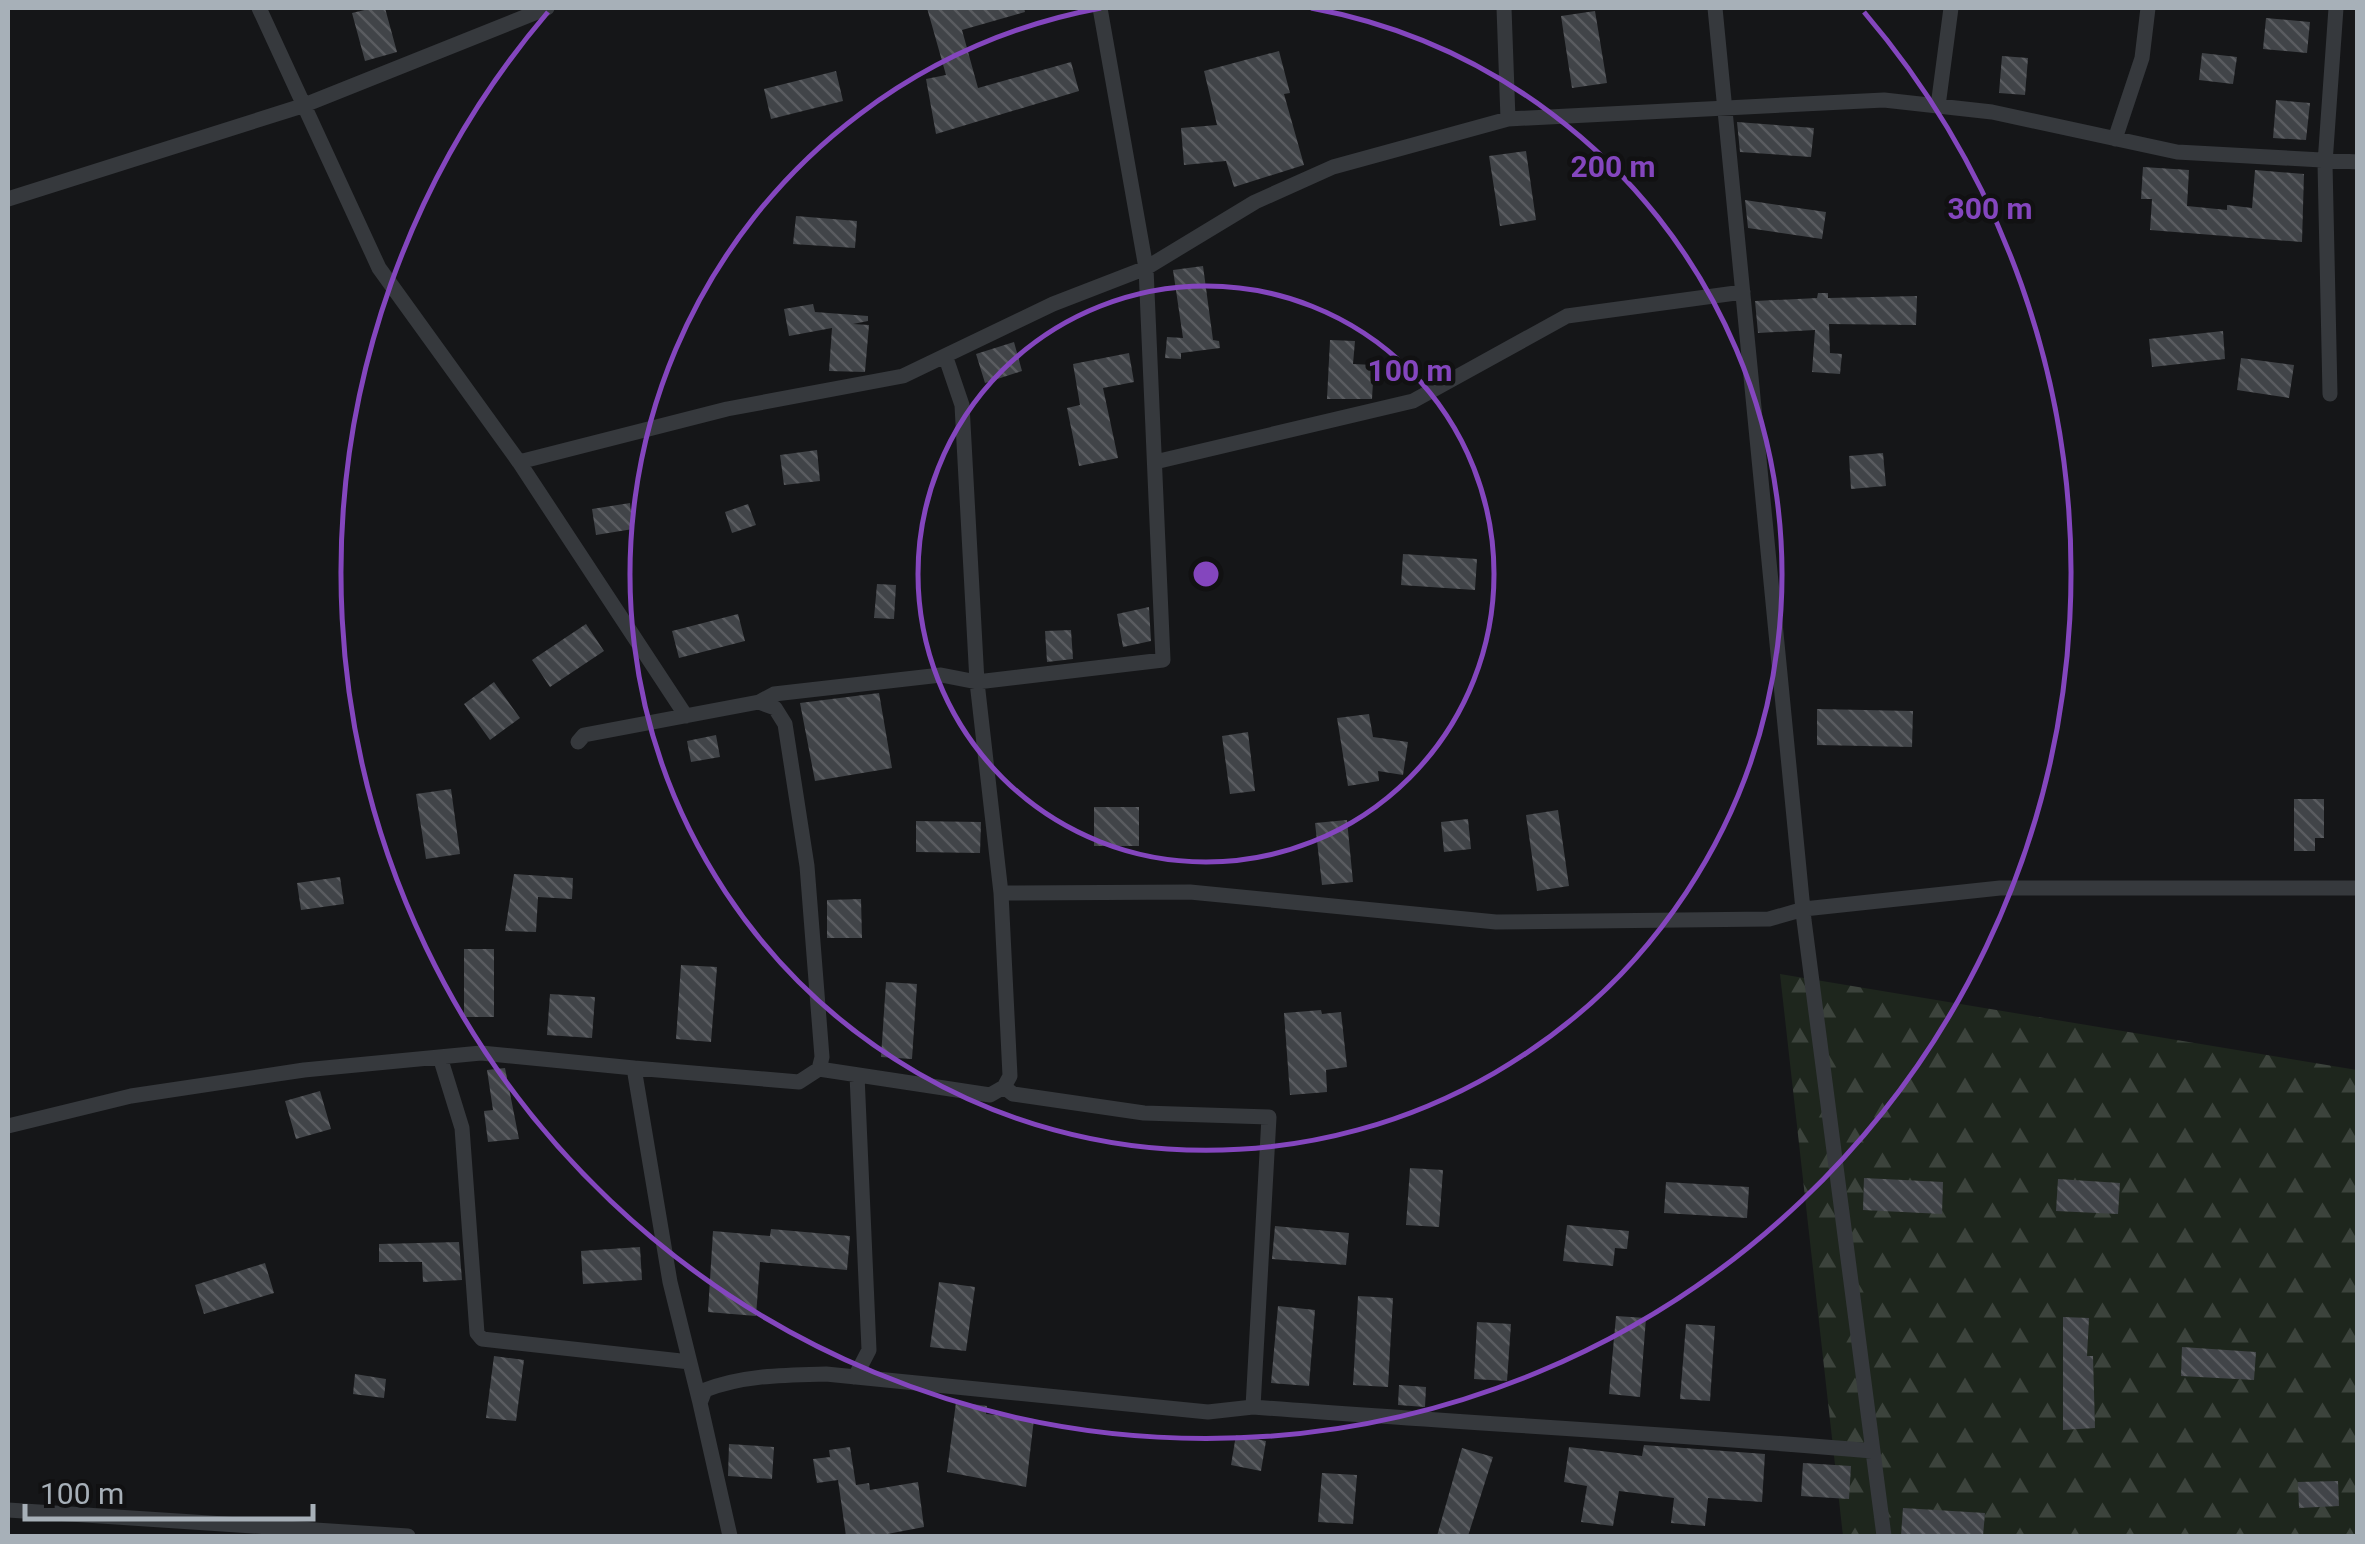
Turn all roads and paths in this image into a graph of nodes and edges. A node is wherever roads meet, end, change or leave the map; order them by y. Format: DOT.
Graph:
graph roads {
  1 [pos="260,8"];
  2 [pos="546,8"];
  3 [pos="1100,8"];
  4 [pos="1504,8"];
  5 [pos="1715,8"];
  6 [pos="1951,8"];
  7 [pos="2148,8"];
  8 [pos="2336,8"];
  9 [pos="302,106"];
  10 [pos="1938,106"];
  11 [pos="1725,110"];
  12 [pos="1508,119"];
  13 [pos="2115,139"];
  14 [pos="2358,162"];
  15 [pos="2325,163"];
  16 [pos="8,199"];
  17 [pos="1146,268"];
  18 [pos="1743,292"];
  19 [pos="946,358"];
  20 [pos="2330,394"];
  21 [pos="519,462"];
  22 [pos="1155,462"];
  23 [pos="978,682"];
  24 [pos="759,702"];
  25 [pos="686,716"];
  26 [pos="578,742"];
  27 [pos="2358,888"];
  28 [pos="1001,892"];
  29 [pos="1804,908"];
  30 [pos="440,1057"];
  31 [pos="634,1068"];
  32 [pos="820,1069"];
  33 [pos="857,1075"];
  34 [pos="1004,1087"];
  35 [pos="8,1126"];
  36 [pos="690,1362"];
  37 [pos="855,1377"];
  38 [pos="700,1403"];
  39 [pos="1253,1406"];
  40 [pos="1872,1451"];
  41 [pos="8,1510"];
  42 [pos="116,1517"];
  43 [pos="116,1536"];
  44 [pos="408,1536"];
  45 [pos="730,1536"];
  46 [pos="1884,1536"];
  1 -- 9 [label="street"];
  2 -- 9 [label="street"];
  3 -- 17 [label="street"];
  4 -- 12 [label="street"];
  5 -- 11 [label="street"];
  6 -- 10 [label="street"];
  7 -- 13 [label="street"];
  8 -- 15 [label="street"];
  9 -- 16 [label="street"];
  9 -- 21 [label="street"];
  10 -- 11 [label="street"];
  10 -- 13 [label="street"];
  11 -- 12 [label="street"];
  11 -- 18 [label="street"];
  12 -- 17 [label="street"];
  13 -- 15 [label="street"];
  14 -- 15 [label="street"];
  15 -- 20 [label="street"];
  17 -- 19 [label="street"];
  17 -- 22 [label="street"];
  18 -- 22 [label="street"];
  18 -- 29 [label="street"];
  19 -- 21 [label="street"];
  19 -- 23 [label="street"];
  21 -- 25 [label="street"];
  22 -- 23 [label="street"];
  23 -- 24 [label="street"];
  23 -- 28 [label="street"];
  24 -- 25 [label="street"];
  24 -- 32 [label="street"];
  25 -- 26 [label="street"];
  27 -- 29 [label="street"];
  28 -- 29 [label="street"];
  28 -- 34 [label="street"];
  29 -- 40 [label="street"];
  30 -- 31 [label="street"];
  30 -- 35 [label="street"];
  30 -- 36 [label="street"];
  31 -- 32 [label="street"];
  31 -- 36 [label="street"];
  32 -- 33 [label="street"];
  33 -- 34 [label="street"];
  33 -- 37 [label="street"];
  34 -- 39 [label="street"];
  36 -- 38 [label="street"];
  37 -- 38 [label="street"];
  37 -- 39 [label="street"];
  38 -- 45 [label="street"];
  39 -- 40 [label="street"];
  40 -- 46 [label="street"];
  41 -- 42 [label="street"];
  42 -- 43 [label="street"];
  42 -- 44 [label="street"];
}
